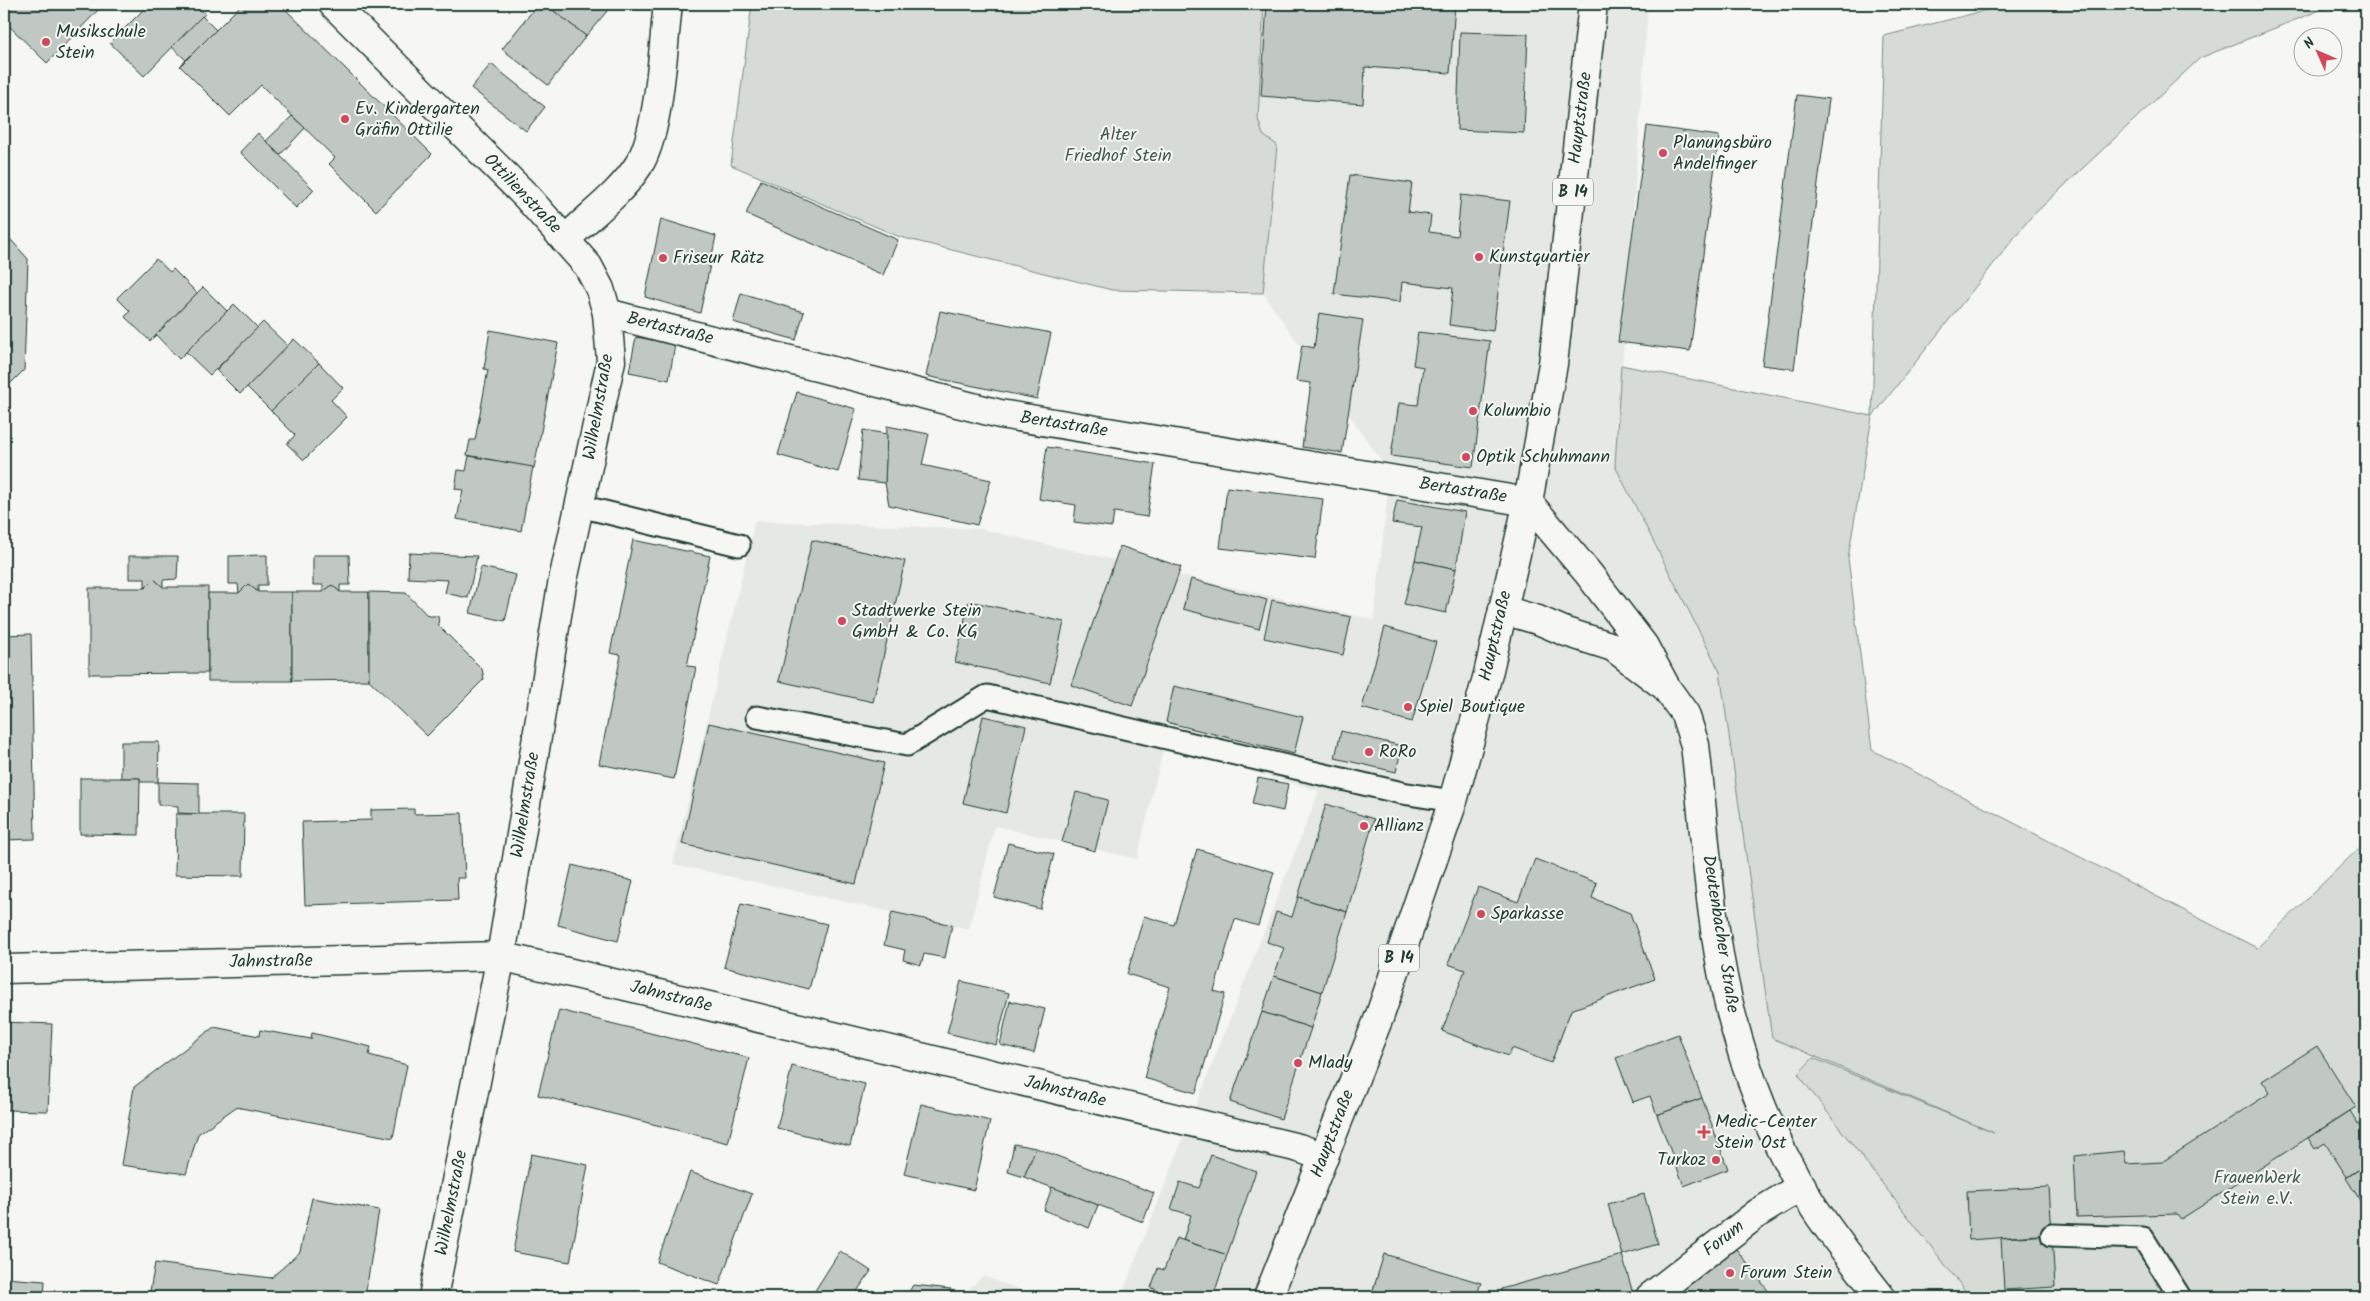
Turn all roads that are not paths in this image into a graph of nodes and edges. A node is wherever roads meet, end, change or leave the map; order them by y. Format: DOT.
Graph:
graph roads {
  1 [pos="333,4"];
  2 [pos="668,4"];
  3 [pos="1593,4"];
  4 [pos="565,240"];
  5 [pos="607,313"];
  6 [pos="1528,502"];
  7 [pos="580,506"];
  8 [pos="739,545"];
  9 [pos="1503,610"];
  10 [pos="1667,689"];
  11 [pos="757,716"];
  12 [pos="1453,801"];
  13 [pos="501,956"];
  14 [pos="4,969"];
  15 [pos="1324,1157"];
  16 [pos="1802,1186"];
  17 [pos="2052,1235"];
  18 [pos="433,1297"];
  19 [pos="1268,1297"];
  20 [pos="1650,1297"];
  21 [pos="1881,1297"];
  22 [pos="2180,1297"];
  1 -- 4 [label="street, Ottilienstraße"];
  2 -- 4 [label="street"];
  3 -- 6 [label="street, Hauptstraße / B 14"];
  4 -- 5 [label="street, Ottilienstraße"];
  5 -- 6 [label="street, Bertastraße"];
  5 -- 7 [label="street, Wilhelmstraße"];
  6 -- 9 [label="street, Hauptstraße / B 14"];
  6 -- 10 [label="street, Deutenbacher Straße"];
  7 -- 8 [label="lane"];
  7 -- 13 [label="street, Wilhelmstraße"];
  9 -- 10 [label="street, Deutenbacher Straße"];
  9 -- 12 [label="street, Hauptstraße / B 14"];
  10 -- 16 [label="street, Deutenbacher Straße"];
  11 -- 12 [label="lane"];
  12 -- 15 [label="street, Hauptstraße / B 14"];
  13 -- 14 [label="street, Jahnstraße"];
  13 -- 15 [label="street, Jahnstraße"];
  13 -- 18 [label="street, Wilhelmstraße"];
  15 -- 19 [label="street, Hauptstraße / B 14"];
  16 -- 20 [label="street, Forum"];
  16 -- 21 [label="street, Deutenbacher Straße"];
  17 -- 22 [label="lane"];
}
